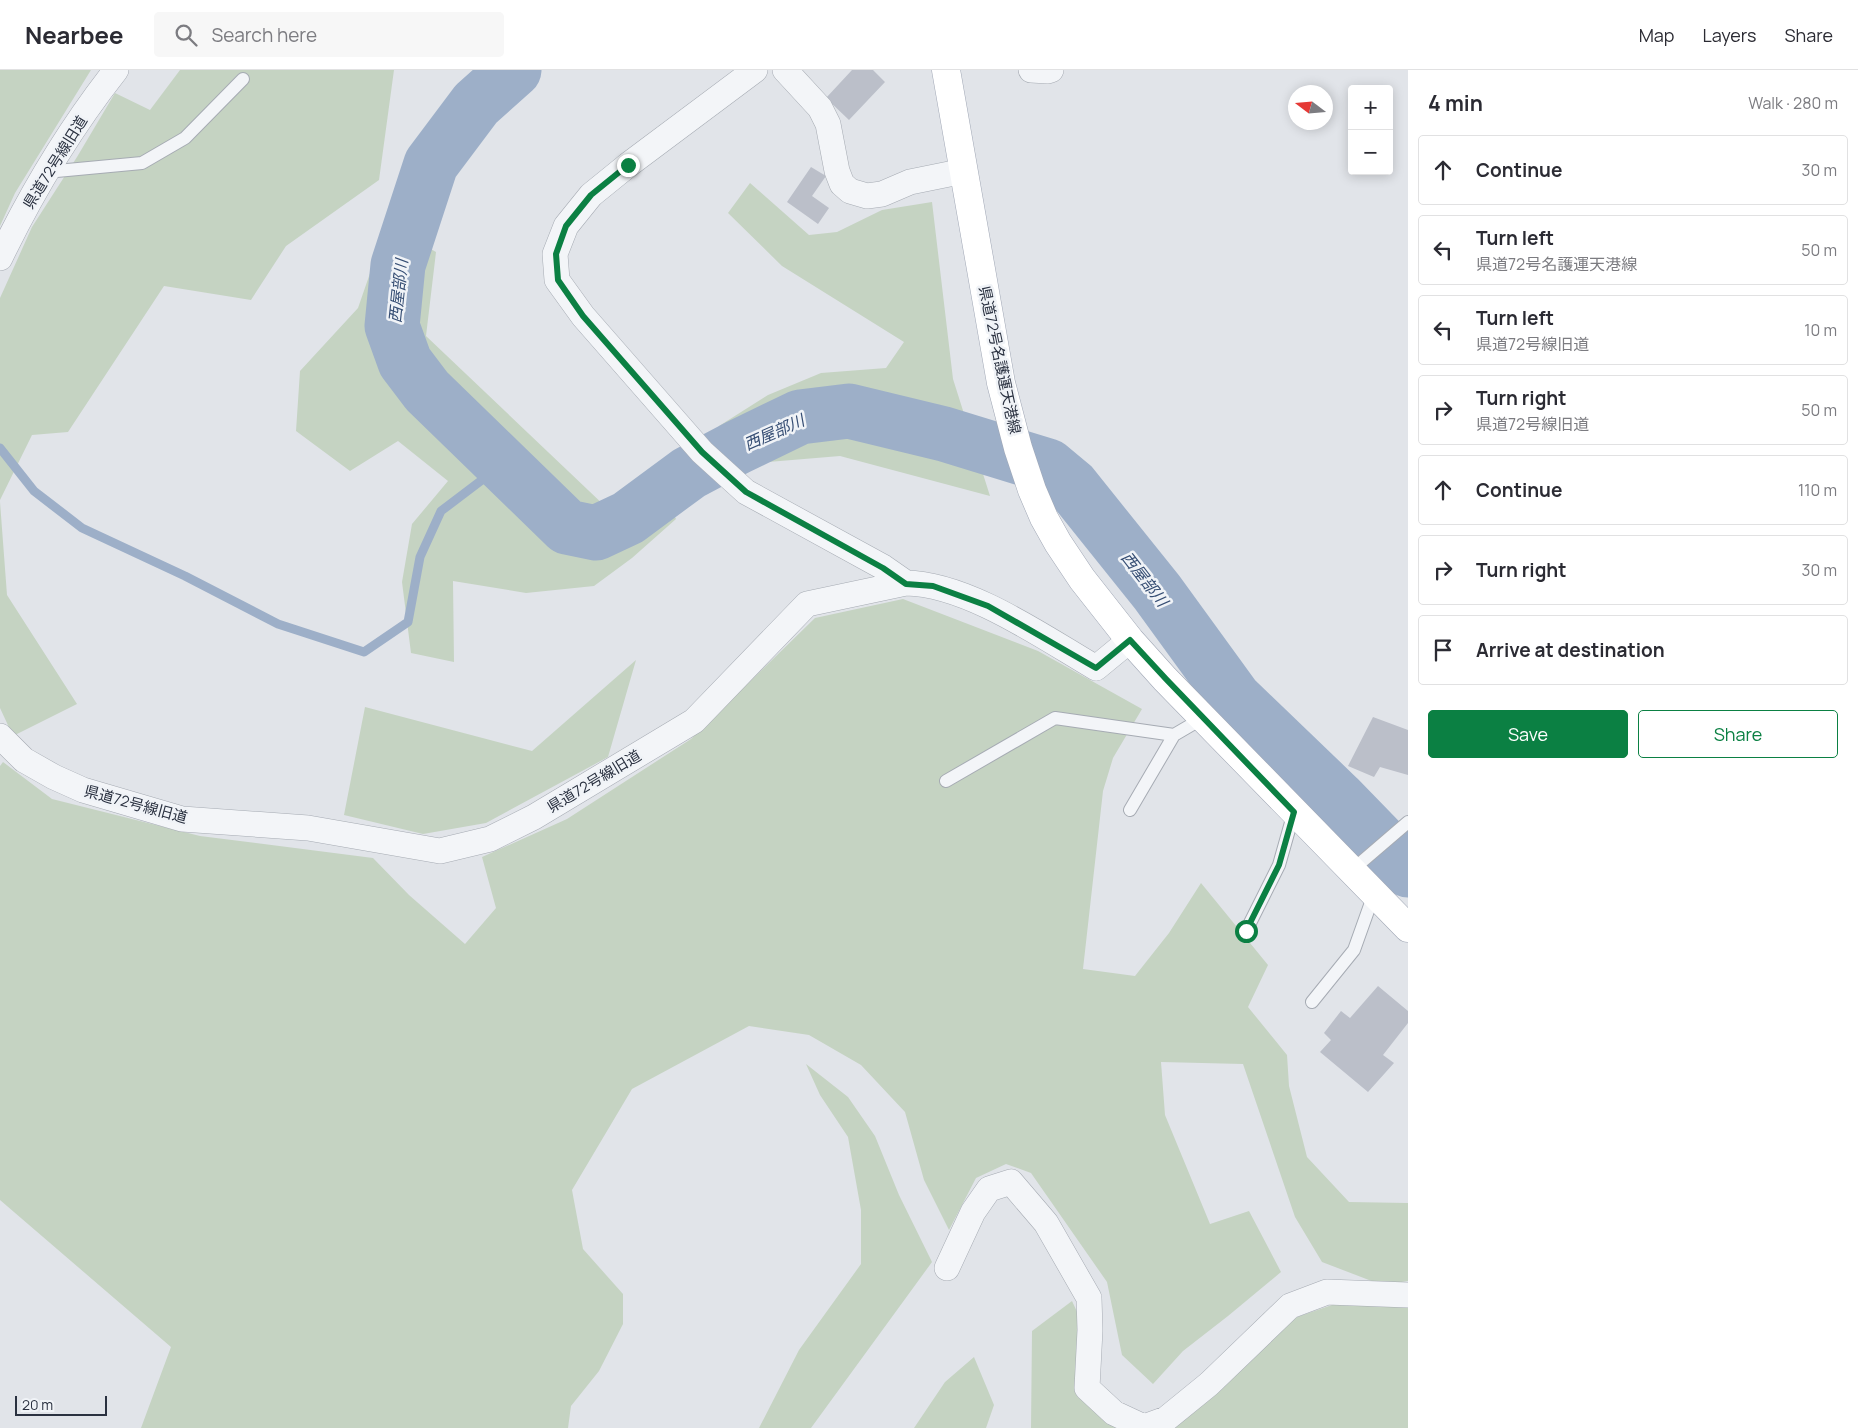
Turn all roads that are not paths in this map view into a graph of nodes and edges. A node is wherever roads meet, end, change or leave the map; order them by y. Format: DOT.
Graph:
graph roads {
  1 [pos="116,70"];
  2 [pos="755,70"];
  3 [pos="786,70"];
  4 [pos="946,70"];
  5 [pos="1031,70"];
  6 [pos="1051,70"];
  7 [pos="243,78"];
  8 [pos="964,171"];
  9 [pos="46,172"];
  10 [pos="0,258"];
  11 [pos="906,584"];
  12 [pos="1130,640"];
  13 [pos="1203,718"];
  14 [pos="1174,735"];
  15 [pos="0,736"];
  16 [pos="946,781"];
  17 [pos="1130,810"];
  18 [pos="1294,812"];
  19 [pos="1407,823"];
  20 [pos="1358,865"];
  21 [pos="1374,894"];
  22 [pos="1408,928"];
  23 [pos="1246,931"];
  24 [pos="1312,1002"];
  25 [pos="947,1268"];
  26 [pos="1408,1295"];
  1 -- 9 [label="street, 県道72号線旧道"];
  2 -- 11 [label="street"];
  3 -- 8 [label="street"];
  4 -- 8 [label="main road, 県道72号名護運天港線"];
  5 -- 6 [label="street"];
  7 -- 9 [label="lane"];
  8 -- 12 [label="main road, 県道72号名護運天港線"];
  9 -- 10 [label="street, 県道72号線旧道"];
  11 -- 12 [label="street, 県道72号線旧道"];
  11 -- 15 [label="street, 県道72号線旧道"];
  12 -- 13 [label="main road, 県道72号名護運天港線"];
  13 -- 14 [label="lane"];
  13 -- 18 [label="main road, 県道72号名護運天港線"];
  14 -- 16 [label="lane"];
  14 -- 17 [label="lane"];
  18 -- 20 [label="main road, 県道72号名護運天港線"];
  18 -- 23 [label="lane"];
  19 -- 20 [label="lane"];
  20 -- 21 [label="main road, 県道72号名護運天港線"];
  21 -- 22 [label="main road, 県道72号名護運天港線"];
  21 -- 24 [label="lane"];
  25 -- 26 [label="street"];
}
